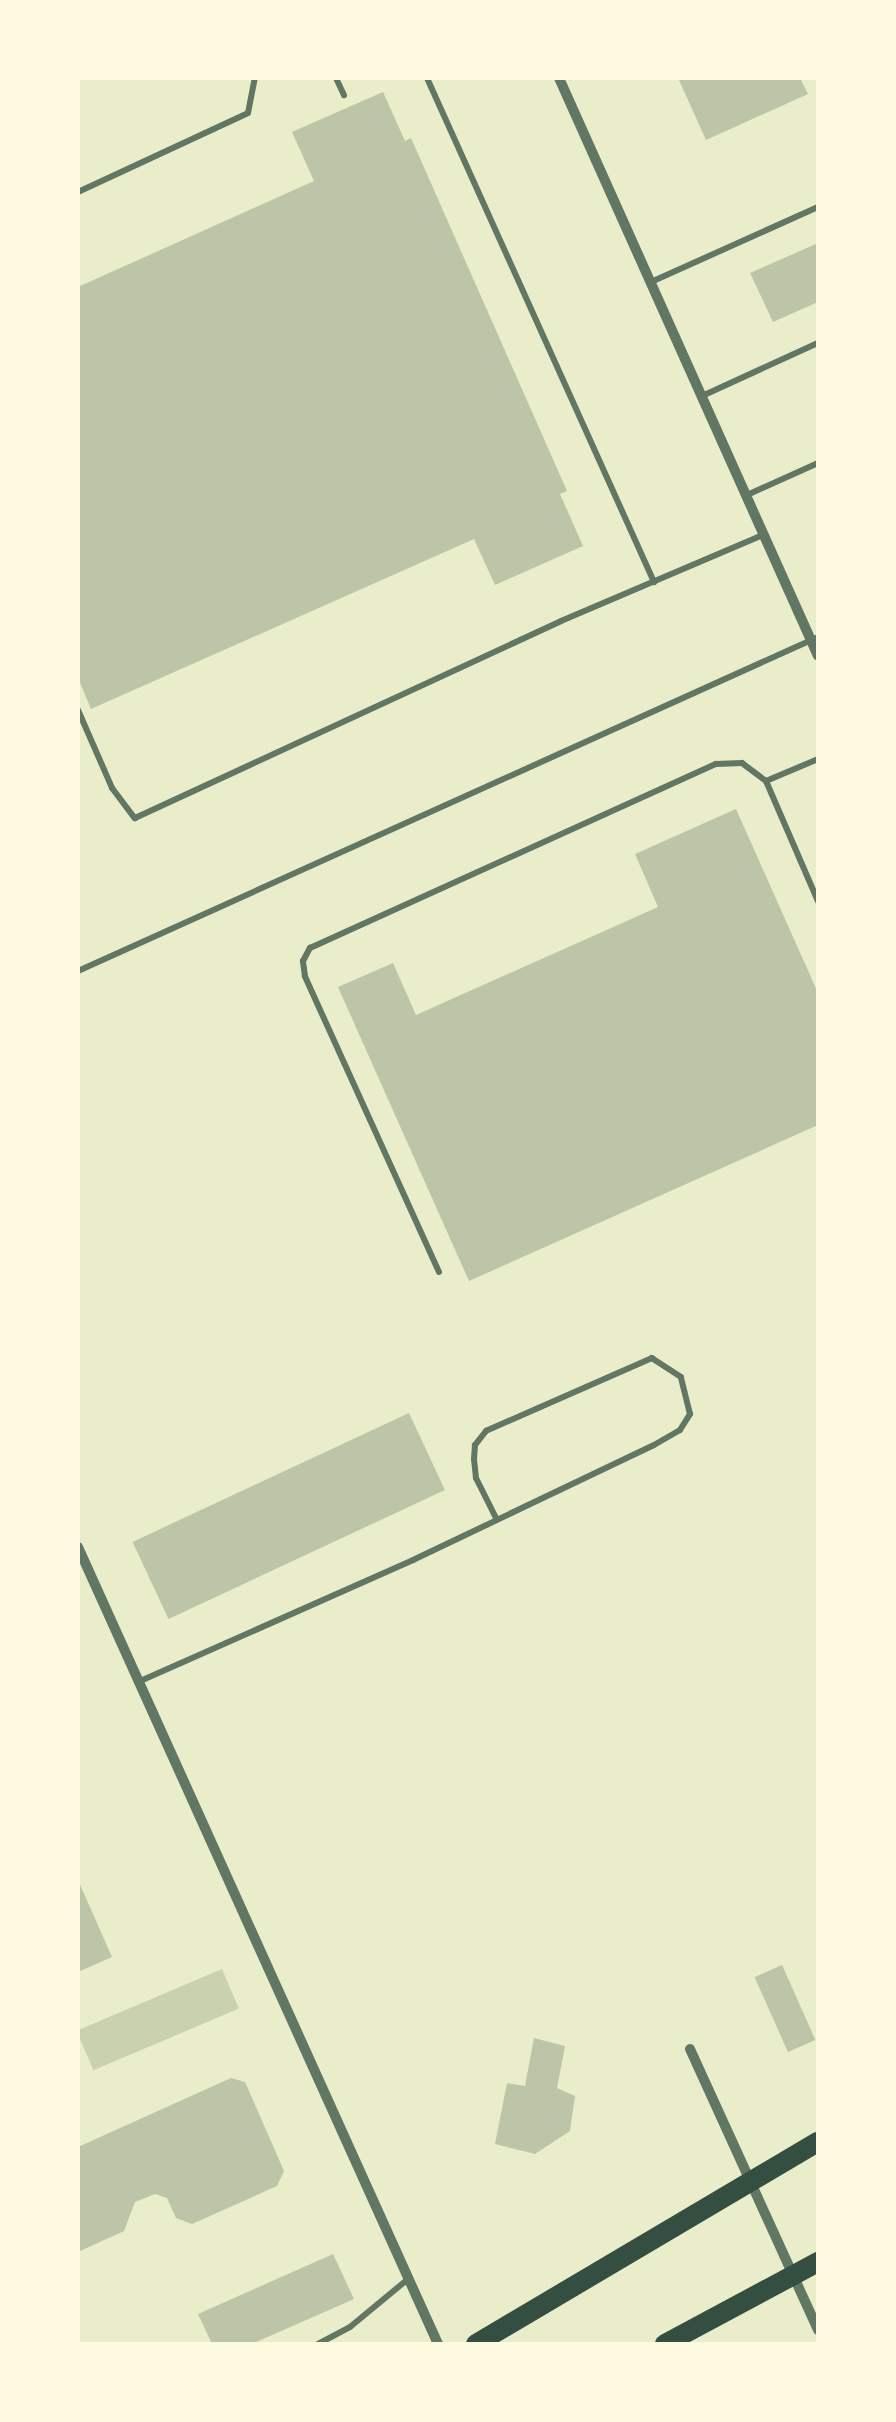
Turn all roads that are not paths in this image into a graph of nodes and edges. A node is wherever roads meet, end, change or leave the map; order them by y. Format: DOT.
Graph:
graph roads {
  1 [pos="255,78"];
  2 [pos="336,78"];
  3 [pos="427,78"];
  4 [pos="559,78"];
  5 [pos="344,95"];
  6 [pos="78,192"];
  7 [pos="818,206"];
  8 [pos="651,282"];
  9 [pos="818,342"];
  10 [pos="702,396"];
  11 [pos="818,462"];
  12 [pos="746,494"];
  13 [pos="764,535"];
  14 [pos="654,582"];
  15 [pos="815,638"];
  16 [pos="818,656"];
  17 [pos="78,710"];
  18 [pos="818,759"];
  19 [pos="766,781"];
  20 [pos="818,900"];
  21 [pos="78,971"];
  22 [pos="438,1272"];
  23 [pos="496,1518"];
  24 [pos="78,1548"];
  25 [pos="137,1682"];
  26 [pos="690,2049"];
  27 [pos="818,2142"];
  28 [pos="752,2182"];
  29 [pos="818,2262"];
  30 [pos="794,2276"];
  31 [pos="409,2278"];
  32 [pos="818,2330"];
  33 [pos="318,2344"];
  34 [pos="438,2344"];
  35 [pos="476,2344"];
  36 [pos="666,2344"];
  1 -- 6 [label="lane"];
  2 -- 5 [label="lane"];
  3 -- 14 [label="lane"];
  4 -- 8 [label="street"];
  7 -- 8 [label="lane"];
  8 -- 10 [label="street"];
  9 -- 10 [label="lane"];
  10 -- 12 [label="street"];
  11 -- 12 [label="lane"];
  12 -- 13 [label="street"];
  13 -- 14 [label="lane"];
  13 -- 15 [label="street"];
  14 -- 17 [label="lane"];
  15 -- 16 [label="street"];
  15 -- 21 [label="lane"];
  18 -- 19 [label="lane"];
  19 -- 20 [label="lane"];
  19 -- 22 [label="lane"];
  23 -- 23 [label="lane"];
  23 -- 25 [label="lane"];
  24 -- 25 [label="street"];
  25 -- 31 [label="street"];
  26 -- 28 [label="street"];
  27 -- 28 [label="main road"];
  28 -- 30 [label="street"];
  28 -- 35 [label="main road"];
  29 -- 30 [label="main road"];
  30 -- 32 [label="street"];
  30 -- 36 [label="main road"];
  31 -- 33 [label="lane"];
  31 -- 34 [label="street"];
}
